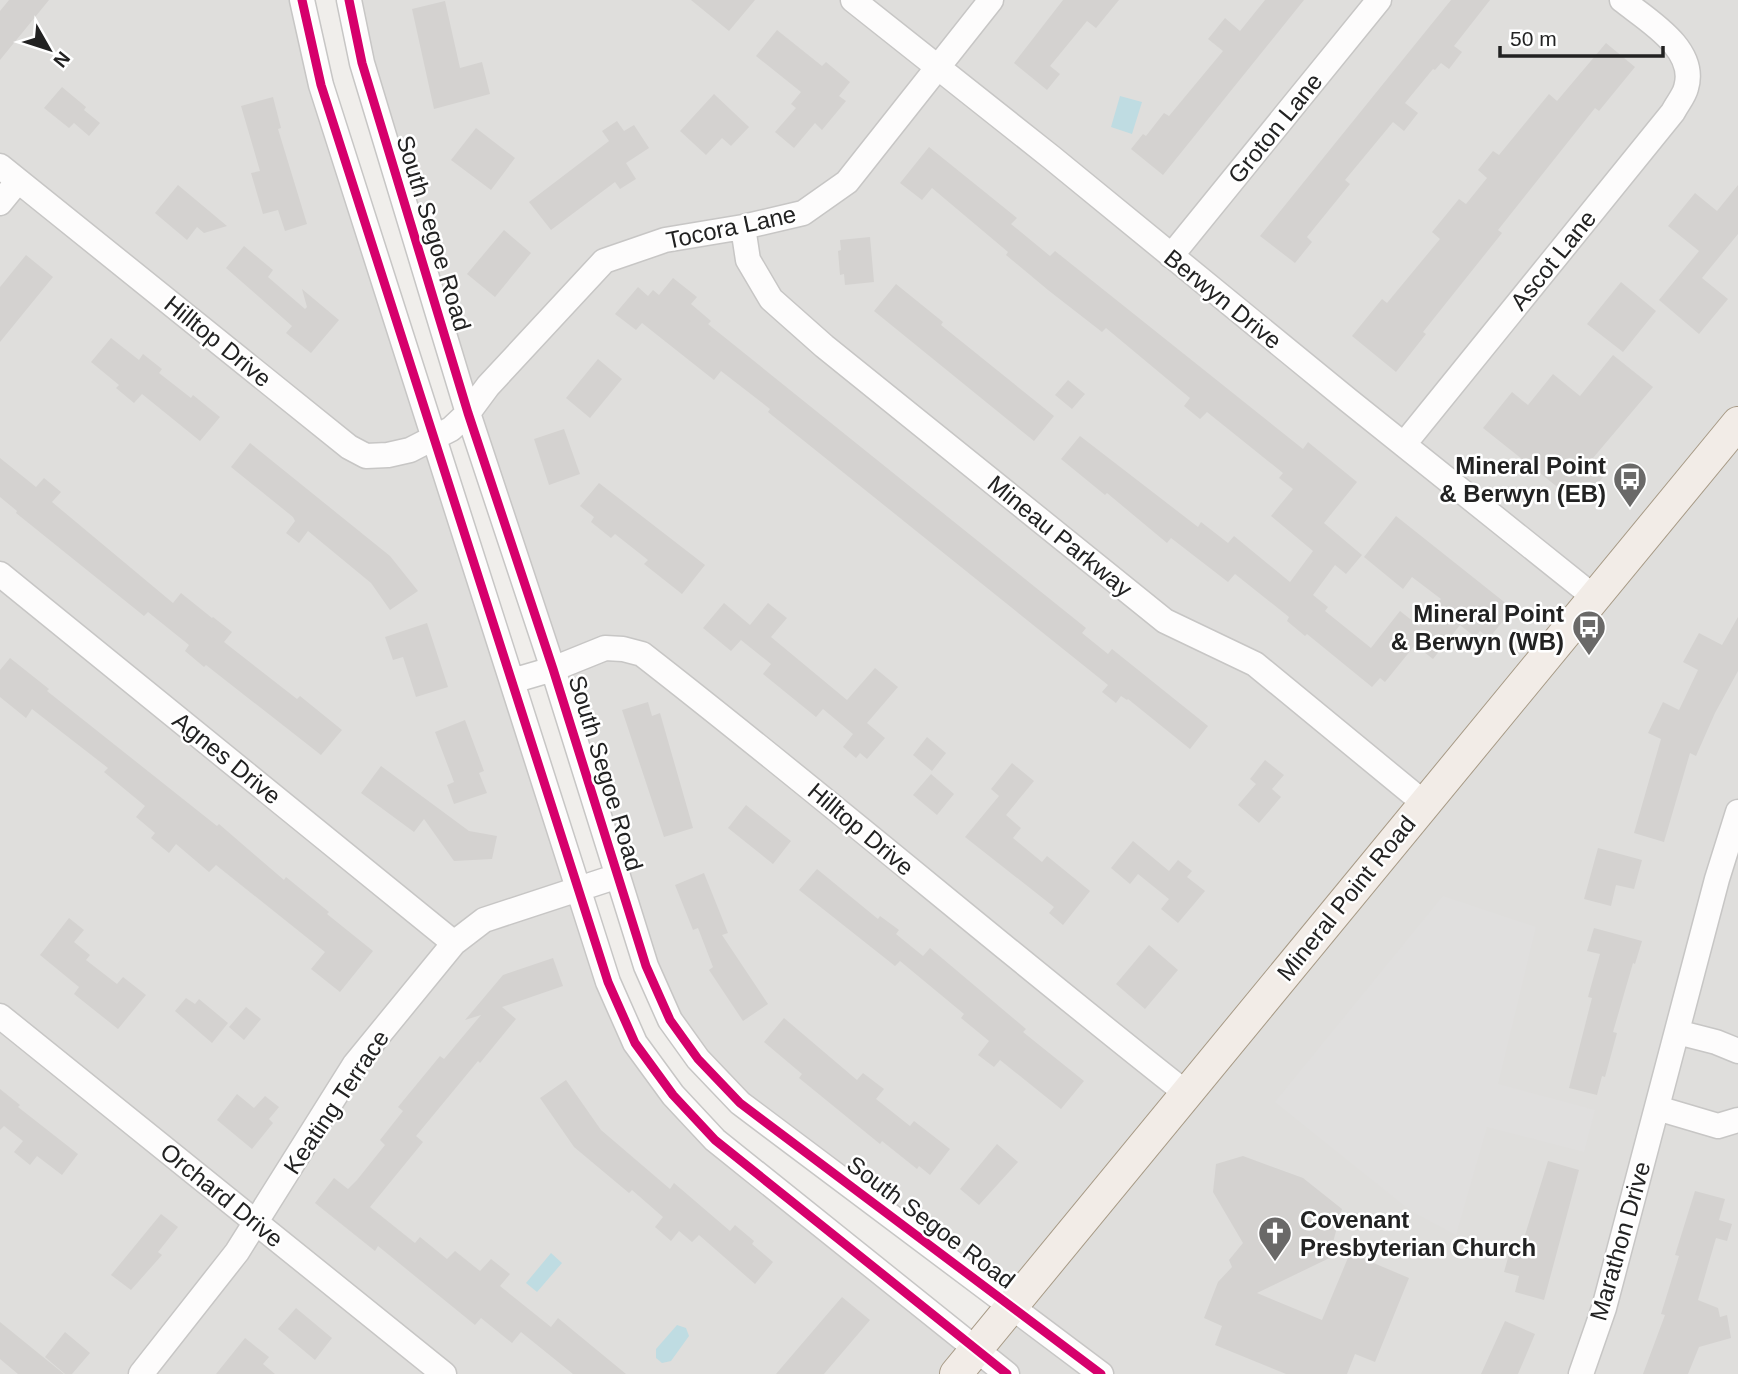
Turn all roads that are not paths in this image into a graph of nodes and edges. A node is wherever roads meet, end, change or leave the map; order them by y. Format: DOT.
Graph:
graph roads {
  1 [pos="302,0"];
  2 [pos="349,0"];
  3 [pos="853,0"];
  4 [pos="991,0"];
  5 [pos="1379,0"];
  6 [pos="1622,0"];
  7 [pos="936,68"];
  8 [pos="9,174"];
  9 [pos="0,203"];
  10 [pos="743,227"];
  11 [pos="1171,256"];
  12 [pos="1738,423"];
  13 [pos="451,427"];
  14 [pos="1405,443"];
  15 [pos="0,574"];
  16 [pos="1594,597"];
  17 [pos="552,669"];
  18 [pos="512,681"];
  19 [pos="1424,803"];
  20 [pos="1738,812"];
  21 [pos="618,876"];
  22 [pos="578,888"];
  23 [pos="454,943"];
  24 [pos="0,1016"];
  25 [pos="1677,1032"];
  26 [pos="1738,1051"];
  27 [pos="1186,1093"];
  28 [pos="1657,1108"];
  29 [pos="1738,1120"];
  30 [pos="257,1223"];
  31 [pos="1012,1307"];
  32 [pos="966,1362"];
  33 [pos="141,1374"];
  34 [pos="444,1374"];
  35 [pos="1007,1374"];
  36 [pos="1101,1374"];
  37 [pos="1581,1374"];
  1 -- 13 [label="street, South Segoe Road"];
  2 -- 13 [label="street, South Segoe Road"];
  3 -- 7 [label="street, Berwyn Drive"];
  4 -- 7 [label="street, Tocora Lane"];
  5 -- 11 [label="street, Groton Lane"];
  6 -- 14 [label="street, Ascot Lane"];
  7 -- 10 [label="street, Tocora Lane"];
  7 -- 11 [label="street, Berwyn Drive"];
  8 -- 9 [label="street"];
  8 -- 13 [label="street, Hilltop Drive"];
  10 -- 13 [label="street, Tocora Lane"];
  10 -- 19 [label="street, Mineau Parkway"];
  11 -- 14 [label="street, Berwyn Drive"];
  12 -- 16 [label="main road, Mineral Point Road"];
  13 -- 17 [label="street, South Segoe Road"];
  13 -- 18 [label="street, South Segoe Road"];
  14 -- 16 [label="street, Berwyn Drive"];
  15 -- 23 [label="street, Agnes Drive"];
  16 -- 19 [label="main road, Mineral Point Road"];
  17 -- 18 [label="street, Hilltop Drive"];
  17 -- 21 [label="street, South Segoe Road"];
  17 -- 27 [label="street, Hilltop Drive"];
  18 -- 22 [label="street, South Segoe Road"];
  19 -- 27 [label="main road, Mineral Point Road"];
  20 -- 25 [label="street, Marathon Drive"];
  21 -- 22 [label="street, Keating Terrace"];
  21 -- 31 [label="street, South Segoe Road"];
  22 -- 23 [label="street, Keating Terrace"];
  22 -- 32 [label="street, South Segoe Road"];
  23 -- 30 [label="street, Keating Terrace"];
  24 -- 30 [label="street, Orchard Drive"];
  25 -- 26 [label="street"];
  25 -- 28 [label="street, Marathon Drive"];
  27 -- 31 [label="main road, Mineral Point Road"];
  28 -- 29 [label="street"];
  28 -- 37 [label="street, Marathon Drive"];
  30 -- 33 [label="street, Keating Terrace"];
  30 -- 34 [label="street, Orchard Drive"];
  31 -- 32 [label="main road, Mineral Point Road"];
  31 -- 36 [label="street, South Segoe Road"];
  32 -- 35 [label="street, South Segoe Road"];
}
